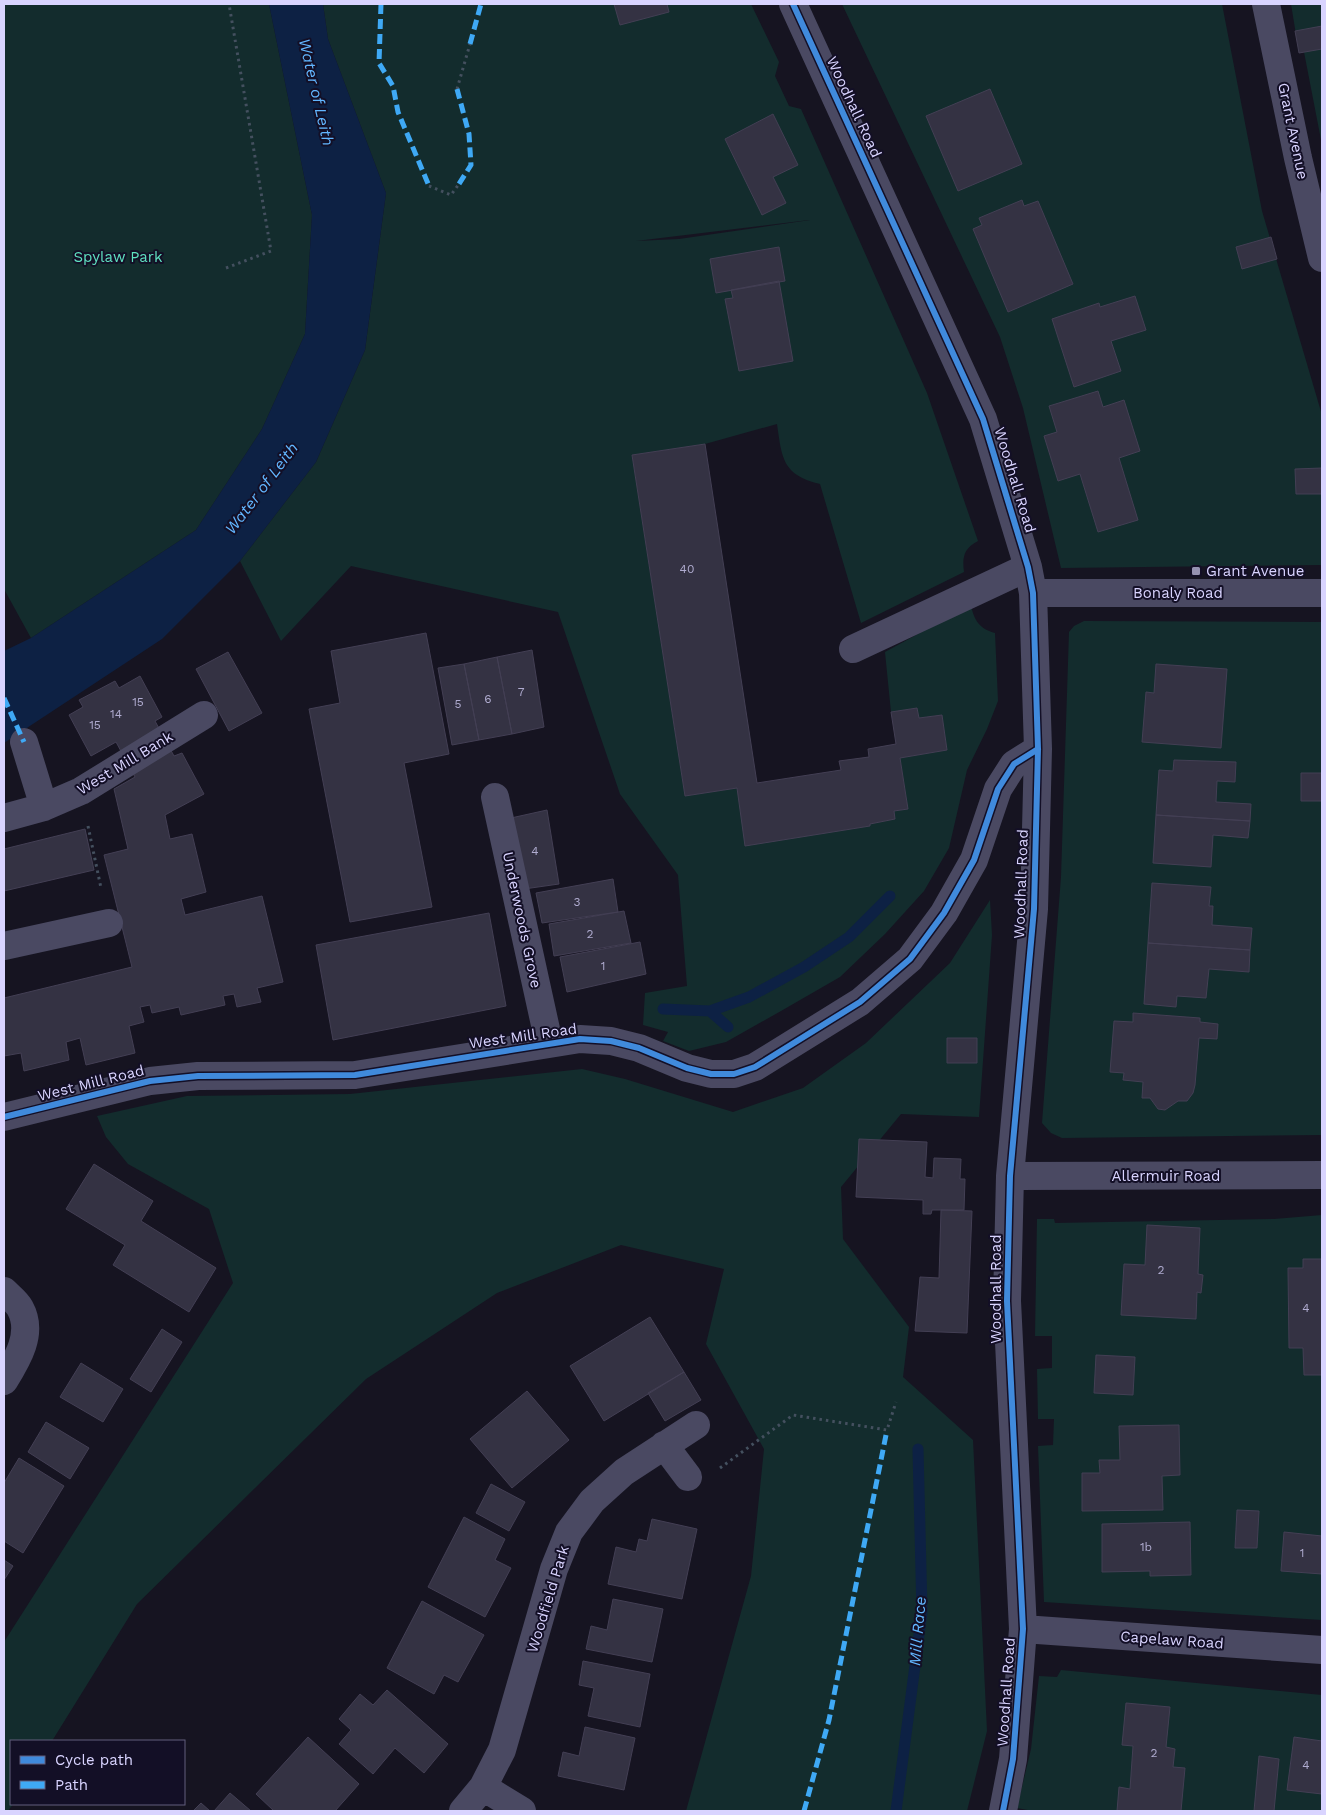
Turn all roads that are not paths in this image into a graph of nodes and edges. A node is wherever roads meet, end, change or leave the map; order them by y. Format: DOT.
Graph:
graph roads {
  1 [pos="793,4"];
  2 [pos="1266,4"];
  3 [pos="1322,258"];
  4 [pos="1030,580"];
  5 [pos="1322,592"];
  6 [pos="853,649"];
  7 [pos="204,715"];
  8 [pos="24,742"];
  9 [pos="1038,749"];
  10 [pos="495,797"];
  11 [pos="44,807"];
  12 [pos="4,818"];
  13 [pos="109,923"];
  14 [pos="4,946"];
  15 [pos="549,1043"];
  16 [pos="4,1117"];
  17 [pos="1322,1175"];
  18 [pos="1010,1176"];
  19 [pos="4,1290"];
  20 [pos="4,1381"];
  21 [pos="696,1425"];
  22 [pos="664,1445"];
  23 [pos="688,1477"];
  24 [pos="1023,1629"];
  25 [pos="1322,1650"];
  26 [pos="483,1787"];
  27 [pos="463,1811"];
  28 [pos="522,1811"];
  29 [pos="1003,1811"];
  1 -- 4 [label="street, Woodhall Road"];
  2 -- 3 [label="street, Grant Avenue"];
  4 -- 5 [label="street, Bonaly Road"];
  4 -- 6 [label="street"];
  4 -- 9 [label="street, Woodhall Road"];
  7 -- 11 [label="street, West Mill Bank"];
  8 -- 11 [label="street"];
  9 -- 15 [label="street, West Mill Road"];
  9 -- 18 [label="street, Woodhall Road"];
  10 -- 15 [label="street, Underwoods Grove"];
  11 -- 12 [label="street, West Mill Bank"];
  13 -- 14 [label="street"];
  15 -- 16 [label="street, West Mill Road"];
  17 -- 18 [label="street, Allermuir Road"];
  18 -- 24 [label="street, Woodhall Road"];
  19 -- 20 [label="street"];
  21 -- 22 [label="street, Woodfield Park"];
  22 -- 23 [label="street"];
  22 -- 26 [label="street, Woodfield Park"];
  24 -- 25 [label="street, Capelaw Road"];
  24 -- 29 [label="street, Woodhall Road"];
  26 -- 27 [label="street, Woodfield Park"];
  26 -- 28 [label="street"];
}
